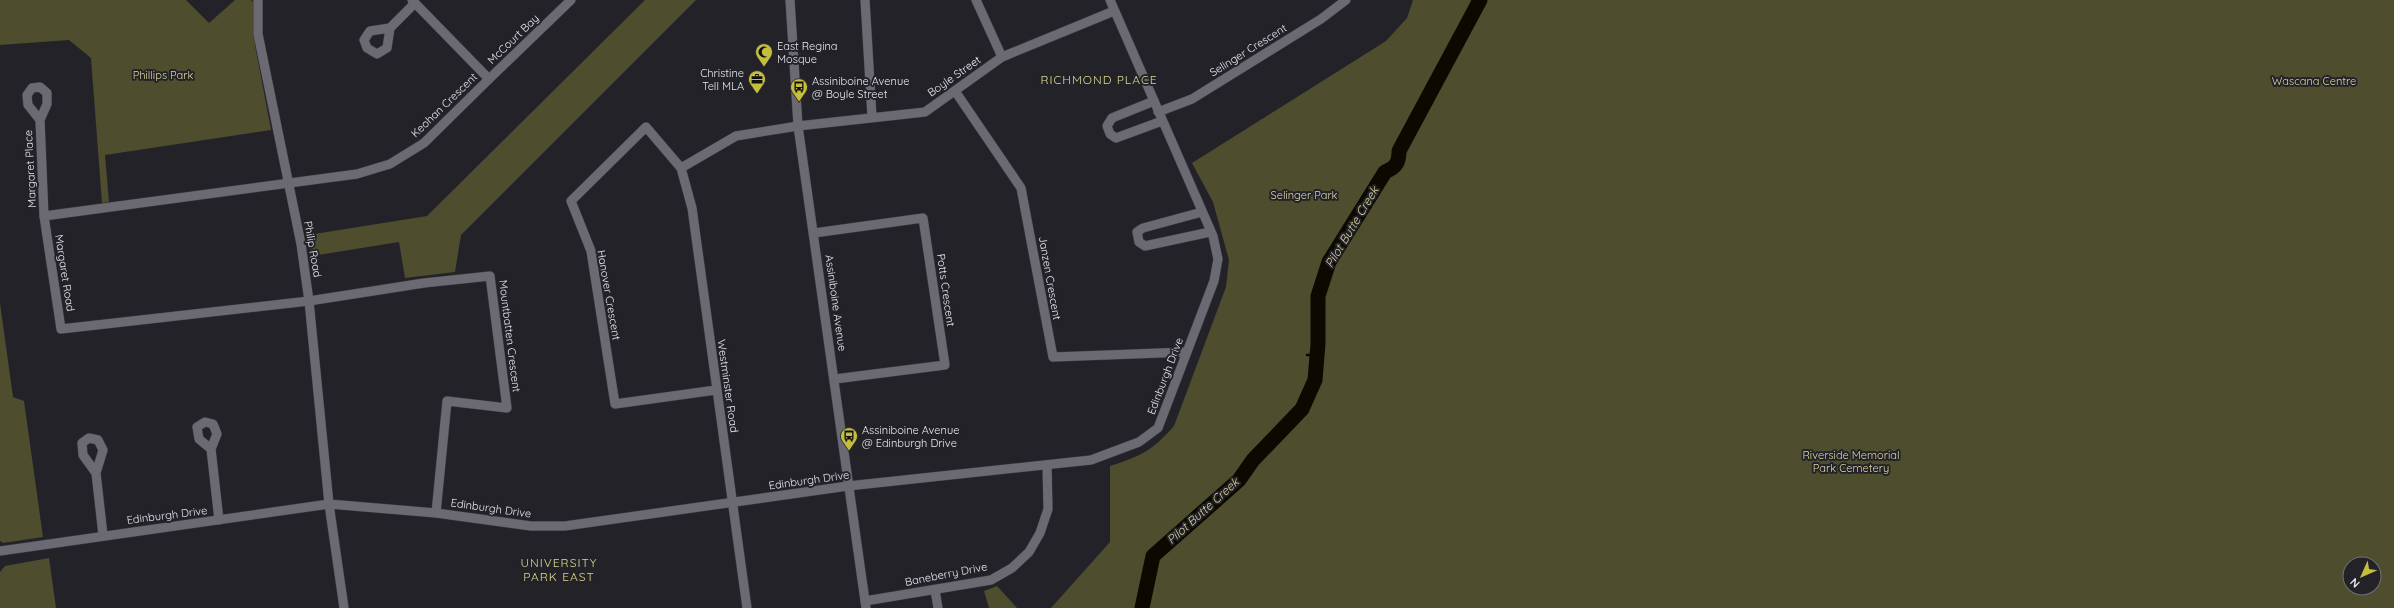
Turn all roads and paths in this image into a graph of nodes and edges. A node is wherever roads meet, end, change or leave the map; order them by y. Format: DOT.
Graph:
graph roads {
  1 [pos="258,0"];
  2 [pos="570,0"];
  3 [pos="790,0"];
  4 [pos="865,0"];
  5 [pos="976,0"];
  6 [pos="1110,0"];
  7 [pos="1346,0"];
  8 [pos="414,1"];
  9 [pos="1114,10"];
  10 [pos="390,28"];
  11 [pos="1002,57"];
  12 [pos="489,78"];
  13 [pos="955,90"];
  14 [pos="1154,101"];
  15 [pos="1158,112"];
  16 [pos="872,117"];
  17 [pos="40,120"];
  18 [pos="1162,121"];
  19 [pos="798,126"];
  20 [pos="681,168"];
  21 [pos="288,184"];
  22 [pos="1202,212"];
  23 [pos="44,216"];
  24 [pos="1210,232"];
  25 [pos="814,233"];
  26 [pos="309,301"];
  27 [pos="1187,352"];
  28 [pos="835,380"];
  29 [pos="716,390"];
  30 [pos="211,449"];
  31 [pos="1046,465"];
  32 [pos="96,473"];
  33 [pos="848,486"];
  34 [pos="733,503"];
  35 [pos="329,504"];
  36 [pos="436,513"];
  37 [pos="219,520"];
  38 [pos="102,535"];
  39 [pos="0,551"];
  40 [pos="935,590"];
  41 [pos="866,605"];
  42 [pos="344,608"];
  43 [pos="747,608"];
  44 [pos="938,608"];
  1 -- 21 [label="street, Philip Road"];
  2 -- 12 [label="street, McCourt Bay"];
  3 -- 19 [label="street, Assiniboine Avenue"];
  4 -- 16 [label="street"];
  5 -- 11 [label="street"];
  6 -- 9 [label="street, Edinburgh Drive"];
  7 -- 15 [label="street, Selinger Crescent"];
  8 -- 10 [label="street"];
  8 -- 12 [label="street, Keohan Crescent"];
  9 -- 11 [label="street, Boyle Street"];
  9 -- 14 [label="street, Edinburgh Drive"];
  11 -- 13 [label="street, Boyle Street"];
  12 -- 21 [label="street, Keohan Crescent"];
  13 -- 16 [label="street, Boyle Street"];
  13 -- 27 [label="street, Janzen Crescent"];
  14 -- 15 [label="street, Edinburgh Drive"];
  14 -- 18 [label="street"];
  15 -- 18 [label="street, Edinburgh Drive"];
  16 -- 19 [label="street, Boyle Street"];
  17 -- 23 [label="street, Margaret Place"];
  18 -- 22 [label="street, Edinburgh Drive"];
  19 -- 20 [label="street, Boyle Street"];
  19 -- 25 [label="street, Assiniboine Avenue"];
  20 -- 29 [label="street, Westminster Road"];
  20 -- 29 [label="street, Hanover Crescent"];
  21 -- 23 [label="street"];
  21 -- 26 [label="street, Philip Road"];
  22 -- 24 [label="street, Edinburgh Drive"];
  22 -- 24 [label="street"];
  23 -- 26 [label="street, Margaret Road"];
  24 -- 27 [label="street, Edinburgh Drive"];
  25 -- 28 [label="street, Assiniboine Avenue"];
  25 -- 28 [label="street, Potts Crescent"];
  26 -- 35 [label="street, Philip Road"];
  26 -- 36 [label="street, Mountbatten Crescent"];
  27 -- 31 [label="street, Edinburgh Drive"];
  28 -- 33 [label="street, Assiniboine Avenue"];
  29 -- 34 [label="street, Westminster Road"];
  30 -- 37 [label="street"];
  31 -- 33 [label="street, Edinburgh Drive"];
  31 -- 40 [label="street, Baneberry Drive"];
  32 -- 38 [label="street"];
  33 -- 34 [label="street, Edinburgh Drive"];
  33 -- 41 [label="street, Assiniboine Avenue"];
  34 -- 36 [label="street, Edinburgh Drive"];
  34 -- 43 [label="street, Westminster Road"];
  35 -- 36 [label="street, Edinburgh Drive"];
  35 -- 37 [label="street, Edinburgh Drive"];
  35 -- 42 [label="street"];
  37 -- 38 [label="street, Edinburgh Drive"];
  38 -- 39 [label="street, Edinburgh Drive"];
  40 -- 41 [label="street, Baneberry Drive"];
  40 -- 44 [label="street"];
}
